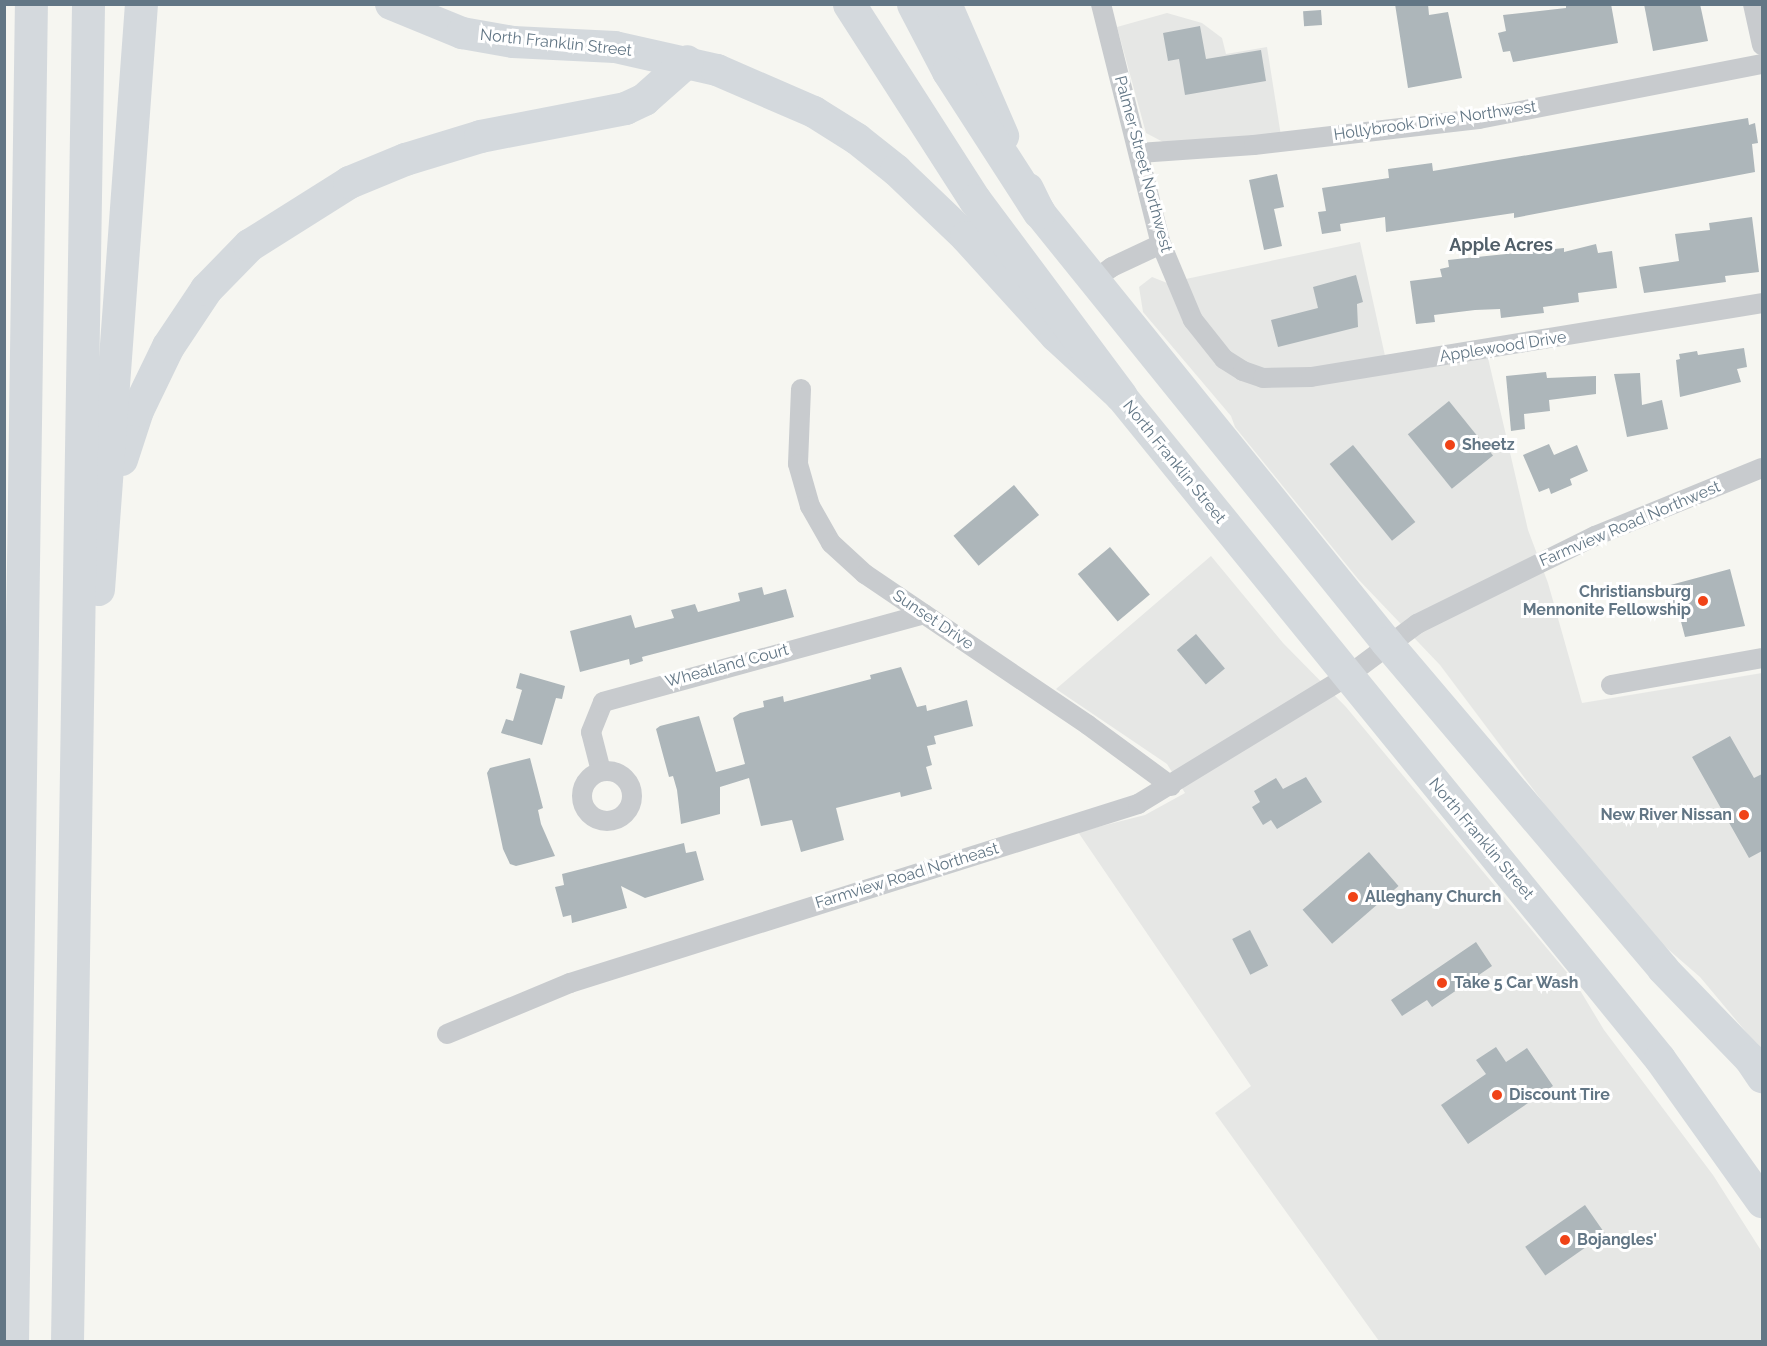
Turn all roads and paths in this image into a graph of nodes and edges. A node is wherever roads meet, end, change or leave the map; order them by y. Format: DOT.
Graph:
graph roads {
  1 [pos="31,4"];
  2 [pos="87,4"];
  3 [pos="141,4"];
  4 [pos="391,4"];
  5 [pos="849,4"];
  6 [pos="913,4"];
  7 [pos="946,4"];
  8 [pos="1101,4"];
  9 [pos="1753,4"];
  10 [pos="1762,45"];
  11 [pos="687,61"];
  12 [pos="1762,64"];
  13 [pos="1139,153"];
  14 [pos="1039,212"];
  15 [pos="1161,244"];
  16 [pos="1095,280"];
  17 [pos="1762,303"];
  18 [pos="1243,371"];
  19 [pos="801,388"];
  20 [pos="1121,396"];
  21 [pos="1762,468"];
  22 [pos="4,477"];
  23 [pos="105,506"];
  24 [pos="924,614"];
  25 [pos="1387,643"];
  26 [pos="1762,658"];
  27 [pos="1346,677"];
  28 [pos="1611,685"];
  29 [pos="20,734"];
  30 [pos="601,771"];
  31 [pos="1171,786"];
  32 [pos="74,862"];
  33 [pos="447,1034"];
  34 [pos="1762,1077"];
  35 [pos="1762,1202"];
  36 [pos="12,1341"];
  37 [pos="67,1341"];
  1 -- 29 [label="highway"];
  2 -- 32 [label="highway"];
  3 -- 23 [label="highway"];
  4 -- 11 [label="main road, North Franklin Street"];
  5 -- 20 [label="highway"];
  6 -- 14 [label="highway"];
  7 -- 14 [label="main road"];
  8 -- 13 [label="street, Palmer Street Northwest"];
  9 -- 10 [label="street"];
  11 -- 20 [label="main road, North Franklin Street"];
  11 -- 23 [label="highway"];
  12 -- 13 [label="street, Hollybrook Drive Northwest"];
  13 -- 15 [label="street, Palmer Street Northwest"];
  14 -- 16 [label="main road"];
  15 -- 16 [label="street"];
  15 -- 18 [label="street, Palmer Street Northwest"];
  16 -- 25 [label="main road"];
  17 -- 18 [label="street, Applewood Drive"];
  19 -- 24 [label="street, Sunset Drive"];
  20 -- 27 [label="main road, North Franklin Street"];
  21 -- 25 [label="street, Farmview Road Northwest"];
  22 -- 29 [label="highway"];
  23 -- 32 [label="highway"];
  24 -- 30 [label="street, Wheatland Court"];
  24 -- 31 [label="street, Sunset Drive"];
  25 -- 27 [label="street, Farmview Road Northwest"];
  25 -- 34 [label="main road"];
  26 -- 28 [label="street"];
  27 -- 31 [label="street, Farmview Road Northeast"];
  27 -- 35 [label="main road, North Franklin Street"];
  29 -- 36 [label="highway"];
  31 -- 33 [label="street, Farmview Road Northeast"];
  32 -- 37 [label="highway"];
}
